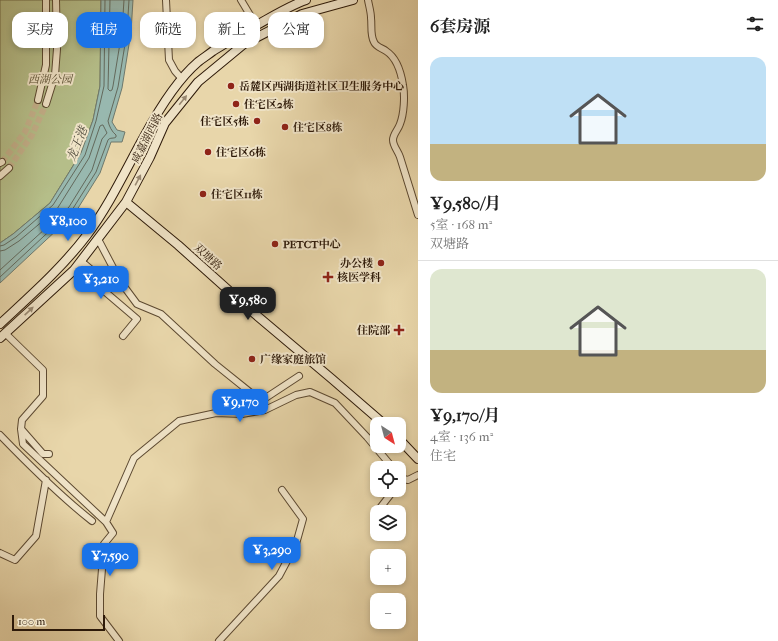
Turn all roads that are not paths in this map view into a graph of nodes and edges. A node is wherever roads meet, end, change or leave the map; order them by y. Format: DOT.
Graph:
graph roads {
  1 [pos="46,0"];
  2 [pos="56,0"];
  3 [pos="166,0"];
  4 [pos="241,0"];
  5 [pos="306,0"];
  6 [pos="353,0"];
  7 [pos="368,0"];
  8 [pos="248,12"];
  9 [pos="260,24"];
  10 [pos="218,48"];
  11 [pos="182,78"];
  12 [pos="38,100"];
  13 [pos="46,104"];
  14 [pos="9,168"];
  15 [pos="0,176"];
  16 [pos="126,202"];
  17 [pos="418,215"];
  18 [pos="98,239"];
  19 [pos="81,261"];
  20 [pos="0,324"];
  21 [pos="3,336"];
  22 [pos="123,336"];
  23 [pos="299,376"];
  24 [pos="376,417"];
  25 [pos="184,419"];
  26 [pos="187,427"];
  27 [pos="21,429"];
  28 [pos="0,435"];
  29 [pos="406,446"];
  30 [pos="49,454"];
  31 [pos="418,459"];
  32 [pos="387,461"];
  33 [pos="418,476"];
  34 [pos="46,480"];
  35 [pos="406,480"];
  36 [pos="282,490"];
  37 [pos="389,497"];
  38 [pos="382,505"];
  39 [pos="92,521"];
  40 [pos="106,522"];
  41 [pos="0,553"];
  42 [pos="119,641"];
  43 [pos="219,641"];
  1 -- 12 [label="street"];
  2 -- 13 [label="street"];
  3 -- 11 [label="street"];
  4 -- 8 [label="street"];
  5 -- 9 [label="main road, 咸嘉湖西路"];
  16 -- 6 [label="main road, 咸嘉湖西路, one-way"];
  7 -- 17 [label="street"];
  10 -- 11 [label="main road, 咸嘉湖西路"];
  11 -- 20 [label="main road, 咸嘉湖西路"];
  14 -- 15 [label="street"];
  16 -- 18 [label="main road, 咸嘉湖西路"];
  16 -- 24 [label="main road, 双塘路"];
  18 -- 19 [label="main road, 咸嘉湖西路"];
  18 -- 23 [label="street"];
  21 -- 19 [label="main road, 咸嘉湖西路, one-way"];
  19 -- 22 [label="street"];
  21 -- 27 [label="street"];
  25 -- 26 [label="street"];
  25 -- 32 [label="street"];
  25 -- 40 [label="street"];
  27 -- 30 [label="street"];
  27 -- 40 [label="street"];
  28 -- 34 [label="street"];
  29 -- 31 [label="main road"];
  33 -- 35 [label="street"];
  34 -- 39 [label="street"];
  34 -- 41 [label="street"];
  36 -- 43 [label="street"];
  37 -- 38 [label="street"];
  40 -- 42 [label="street"];
}
